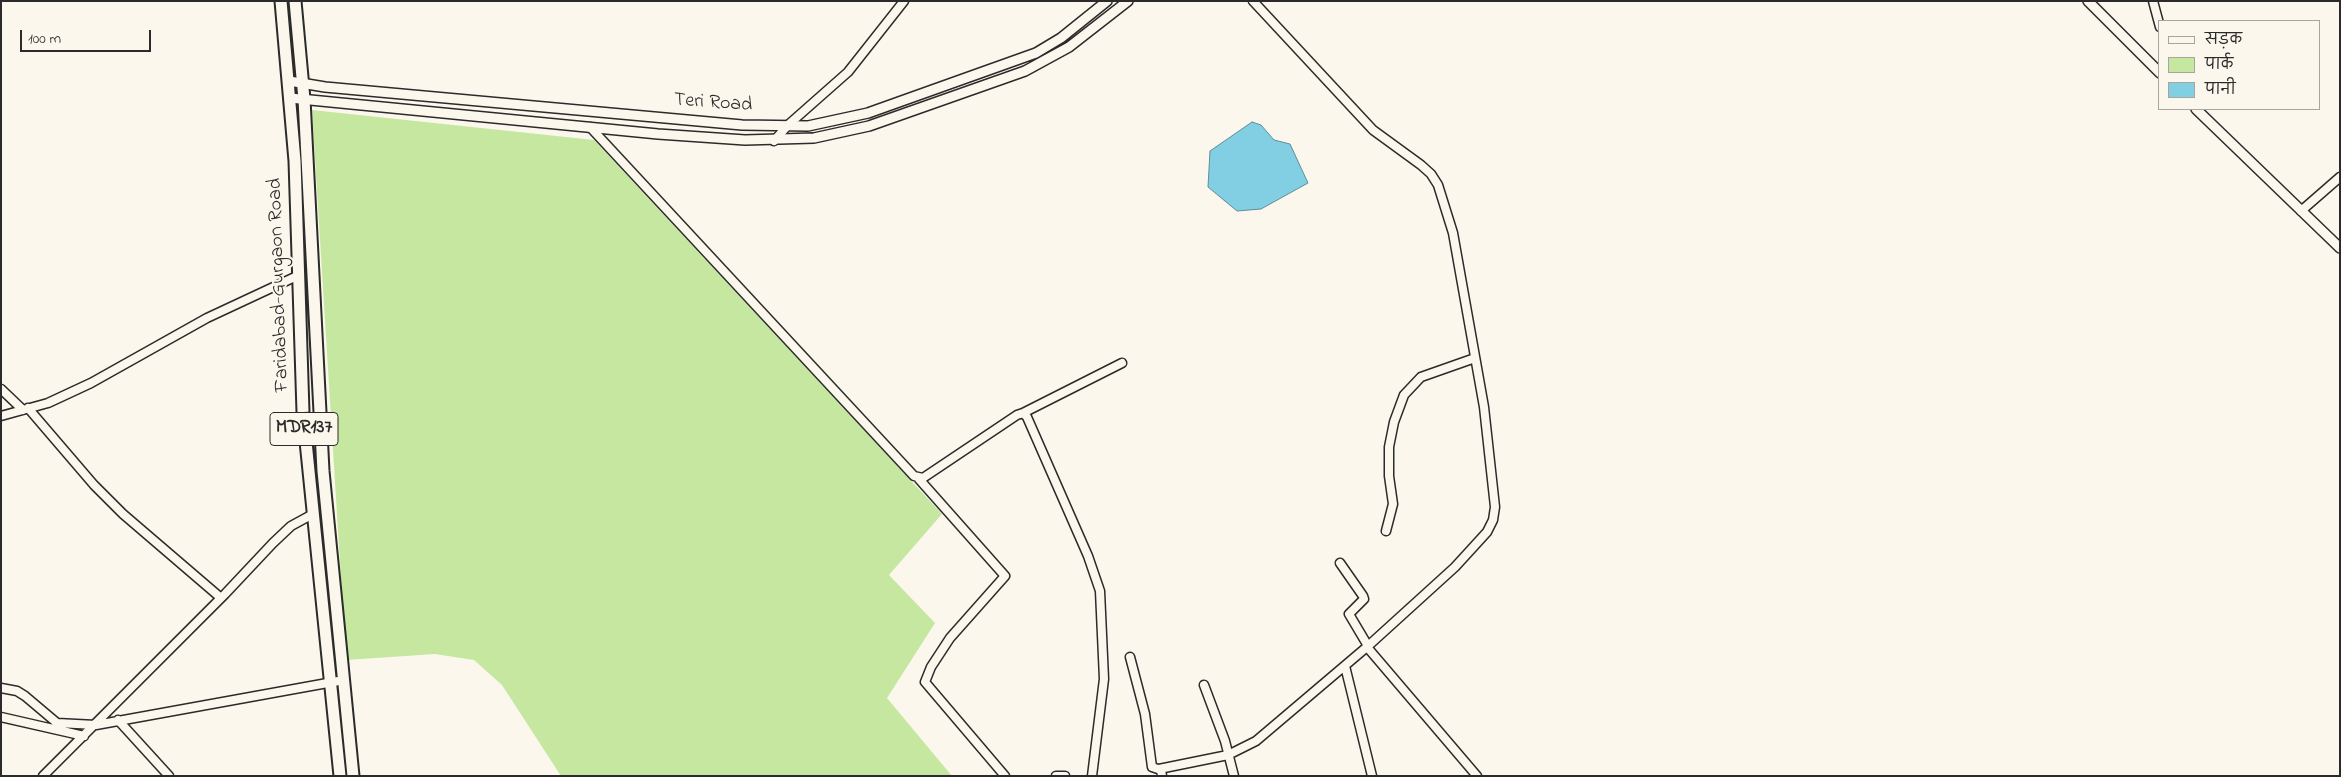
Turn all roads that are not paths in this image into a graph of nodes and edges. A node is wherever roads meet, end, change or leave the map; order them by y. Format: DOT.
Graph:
graph roads {
  1 [pos="281,1"];
  2 [pos="295,1"];
  3 [pos="904,1"];
  4 [pos="1107,1"];
  5 [pos="1128,1"];
  6 [pos="1253,1"];
  7 [pos="2088,1"];
  8 [pos="2153,1"];
  9 [pos="2158,20"];
  10 [pos="2158,71"];
  11 [pos="289,81"];
  12 [pos="302,84"];
  13 [pos="290,98"];
  14 [pos="304,99"];
  15 [pos="2197,110"];
  16 [pos="788,125"];
  17 [pos="590,127"];
  18 [pos="774,141"];
  19 [pos="2340,176"];
  20 [pos="2301,211"];
  21 [pos="2340,248"];
  22 [pos="298,276"];
  23 [pos="1475,358"];
  24 [pos="1122,363"];
  25 [pos="1,389"];
  26 [pos="26,409"];
  27 [pos="1023,413"];
  28 [pos="1,416"];
  29 [pos="919,478"];
  30 [pos="313,514"];
  31 [pos="1386,531"];
  32 [pos="1340,563"];
  33 [pos="221,598"];
  34 [pos="1368,647"];
  35 [pos="1130,658"];
  36 [pos="1345,666"];
  37 [pos="344,680"];
  38 [pos="331,683"];
  39 [pos="1204,685"];
  40 [pos="1,688"];
  41 [pos="1,717"];
  42 [pos="118,720"];
  43 [pos="96,725"];
  44 [pos="84,736"];
  45 [pos="1228,755"];
  46 [pos="1160,772"];
  47 [pos="43,776"];
  48 [pos="169,776"];
  49 [pos="340,776"];
  50 [pos="353,776"];
  51 [pos="1006,776"];
  52 [pos="1056,776"];
  53 [pos="1065,776"];
  54 [pos="1092,776"];
  55 [pos="1234,776"];
  56 [pos="1372,776"];
  57 [pos="1477,776"];
  1 -- 11 [label="main road, Faridabad-Gurgaon Road / MDR137"];
  2 -- 12 [label="main road, Faridabad-Gurgaon Road / MDR137"];
  3 -- 16 [label="street"];
  4 -- 16 [label="street, Teri Road"];
  5 -- 18 [label="street"];
  6 -- 23 [label="street"];
  7 -- 10 [label="street"];
  8 -- 9 [label="street"];
  11 -- 12 [label="street, Teri Road"];
  11 -- 13 [label="main road, Faridabad-Gurgaon Road / MDR137"];
  12 -- 14 [label="main road, Faridabad-Gurgaon Road / MDR137"];
  12 -- 16 [label="street, Teri Road"];
  13 -- 14 [label="street"];
  13 -- 22 [label="main road, Faridabad-Gurgaon Road / MDR137"];
  14 -- 17 [label="street"];
  14 -- 37 [label="main road, Faridabad-Gurgaon Road / MDR137"];
  15 -- 20 [label="street"];
  16 -- 18 [label="street"];
  17 -- 18 [label="street"];
  17 -- 29 [label="street"];
  19 -- 20 [label="street"];
  20 -- 21 [label="street"];
  22 -- 26 [label="street"];
  22 -- 30 [label="main road, Faridabad-Gurgaon Road / MDR137"];
  23 -- 31 [label="street"];
  23 -- 34 [label="street"];
  24 -- 27 [label="street"];
  25 -- 26 [label="street"];
  26 -- 28 [label="street"];
  26 -- 33 [label="street"];
  27 -- 29 [label="street"];
  27 -- 54 [label="street"];
  29 -- 51 [label="street"];
  30 -- 33 [label="street"];
  30 -- 38 [label="main road, Faridabad-Gurgaon Road / MDR137"];
  32 -- 34 [label="street"];
  33 -- 43 [label="street"];
  34 -- 36 [label="street"];
  34 -- 57 [label="street"];
  35 -- 46 [label="street"];
  36 -- 45 [label="street"];
  36 -- 56 [label="street"];
  37 -- 38 [label="street"];
  37 -- 50 [label="main road, Faridabad-Gurgaon Road / MDR137"];
  38 -- 42 [label="street"];
  38 -- 49 [label="main road, Faridabad-Gurgaon Road / MDR137"];
  39 -- 45 [label="street"];
  40 -- 43 [label="street"];
  41 -- 44 [label="street"];
  42 -- 43 [label="street"];
  42 -- 48 [label="street"];
  43 -- 44 [label="street"];
  44 -- 47 [label="street"];
  45 -- 46 [label="street"];
  45 -- 55 [label="street"];
  52 -- 53 [label="street"];
}
